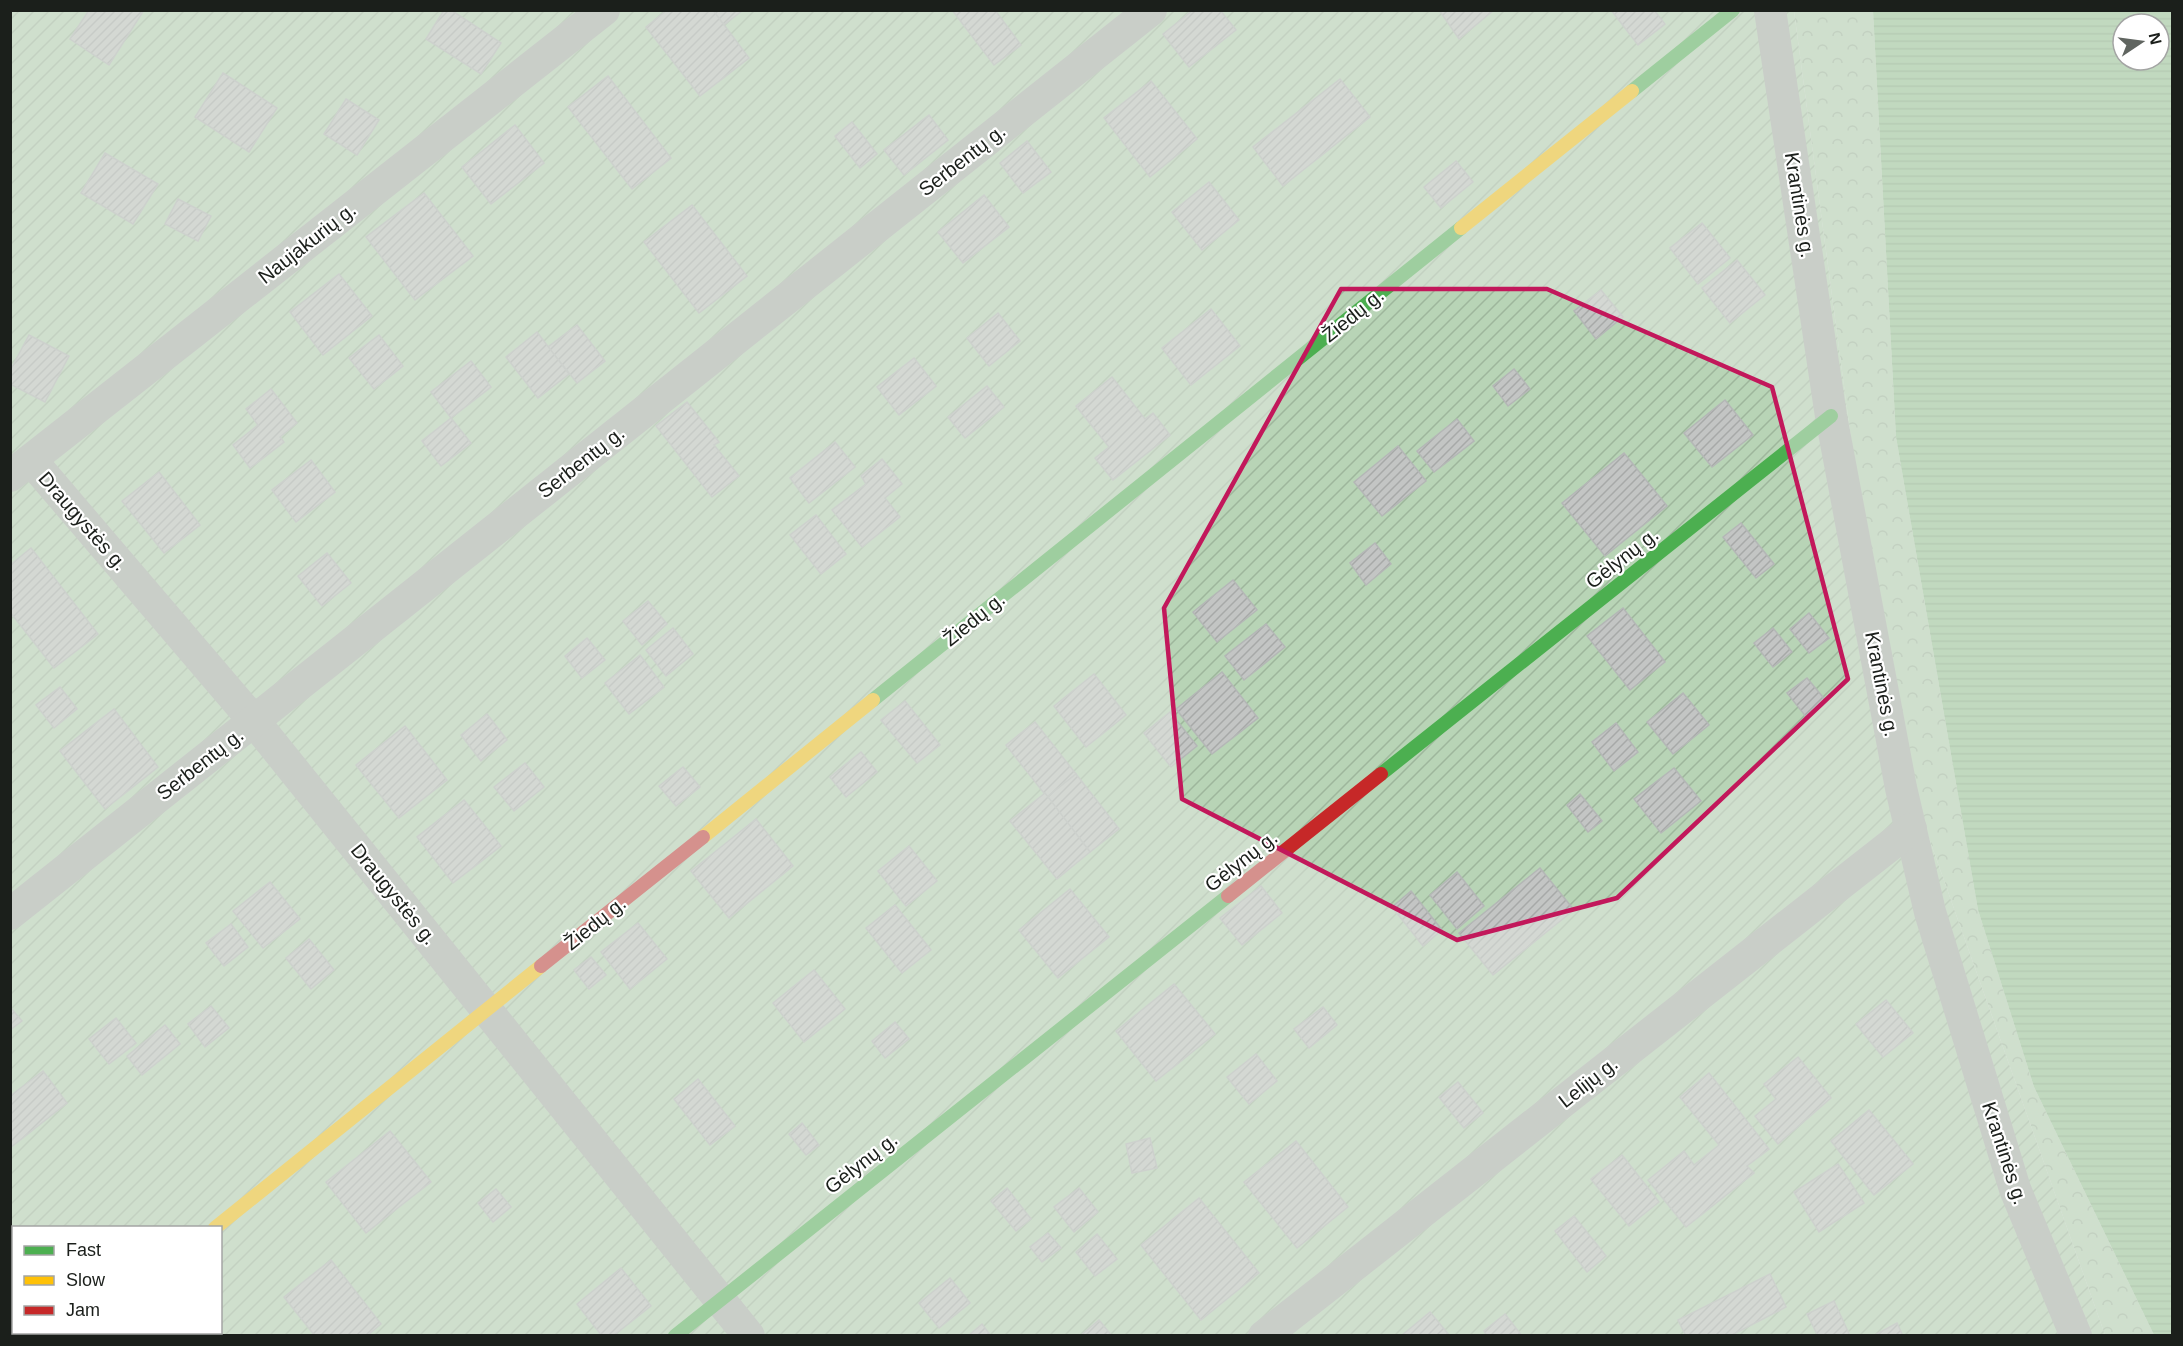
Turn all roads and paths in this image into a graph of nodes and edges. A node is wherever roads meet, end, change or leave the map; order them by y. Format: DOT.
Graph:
graph roads {
  1 [pos="604,10"];
  2 [pos="1151,10"];
  3 [pos="1733,10"];
  4 [pos="1770,10"];
  5 [pos="1832,416"];
  6 [pos="21,468"];
  7 [pos="254,721"];
  8 [pos="1911,829"];
  9 [pos="10,914"];
  10 [pos="487,1010"];
  11 [pos="216,1226"];
  12 [pos="720,1300"];
  13 [pos="675,1335"];
  14 [pos="749,1335"];
  15 [pos="1264,1335"];
  16 [pos="2076,1335"];
  1 -- 6 [label="street, Naujakurių g."];
  2 -- 7 [label="street, Serbentų g."];
  3 -- 10 [label="street, Žiedų g."];
  4 -- 5 [label="street, Krantinės g."];
  5 -- 8 [label="street, Krantinės g."];
  5 -- 12 [label="street, Gėlynų g."];
  6 -- 7 [label="street, Draugystės g."];
  7 -- 9 [label="street, Serbentų g."];
  7 -- 10 [label="street, Draugystės g."];
  8 -- 15 [label="street, Lelijų g."];
  8 -- 16 [label="street, Krantinės g."];
  10 -- 11 [label="street, Žiedų g."];
  10 -- 12 [label="street, Draugystės g."];
  12 -- 13 [label="street, Gėlynų g."];
  12 -- 14 [label="street, Draugystės g."];
}
